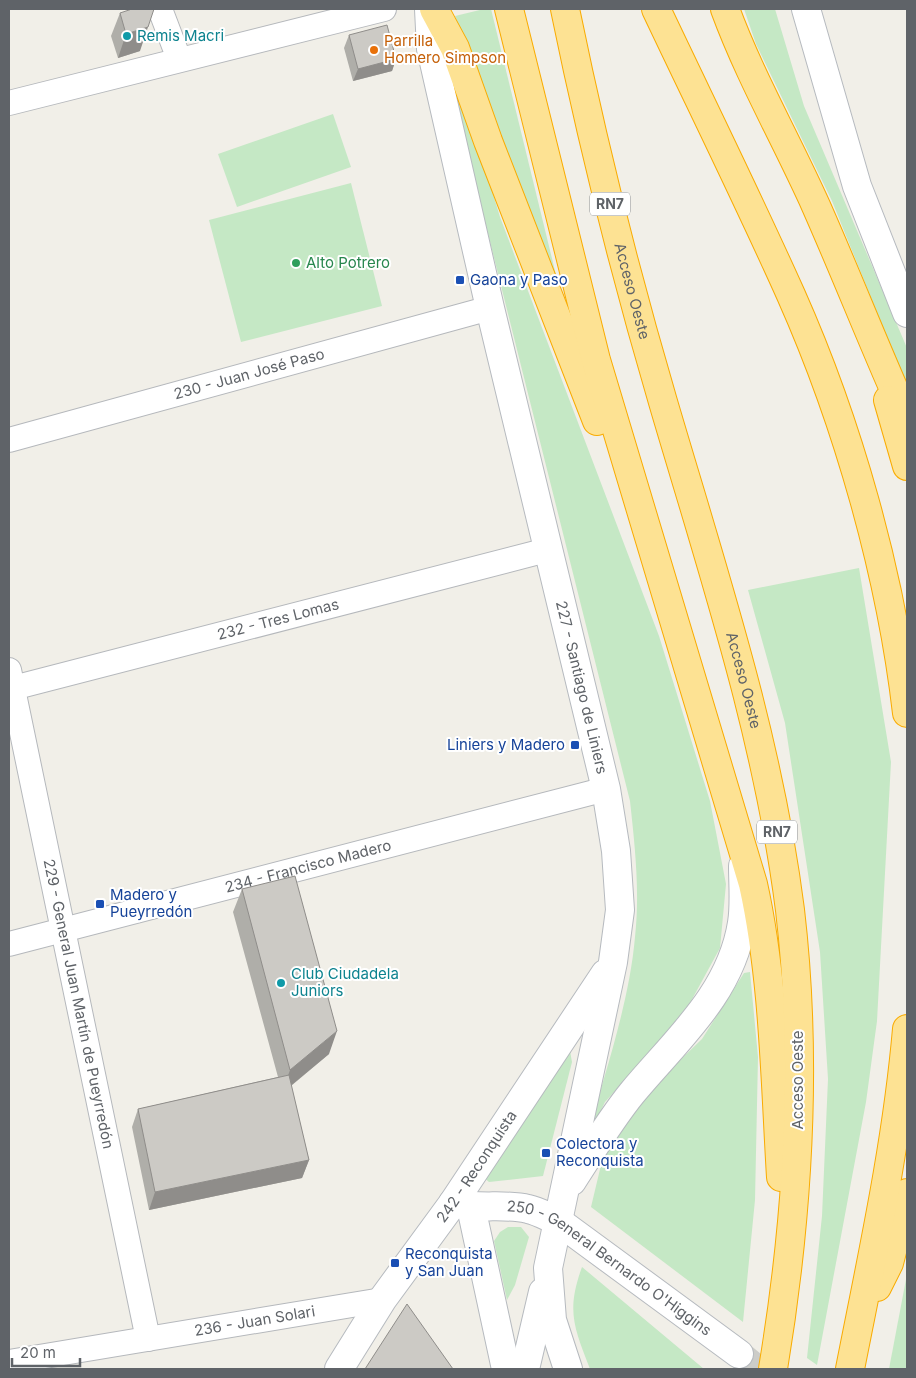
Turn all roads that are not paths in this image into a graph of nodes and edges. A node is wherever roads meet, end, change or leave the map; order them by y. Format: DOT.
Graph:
graph roads {
  1 [pos="160,9"];
  2 [pos="384,9"];
  3 [pos="429,9"];
  4 [pos="434,9"];
  5 [pos="509,9"];
  6 [pos="565,9"];
  7 [pos="656,9"];
  8 [pos="725,9"];
  9 [pos="806,9"];
  10 [pos="179,59"];
  11 [pos="9,103"];
  12 [pos="490,308"];
  13 [pos="907,313"];
  14 [pos="871,338"];
  15 [pos="907,419"];
  16 [pos="9,440"];
  17 [pos="907,466"];
  18 [pos="547,550"];
  19 [pos="679,637"];
  20 [pos="10,682"];
  21 [pos="907,713"];
  22 [pos="606,788"];
  23 [pos="742,844"];
  24 [pos="64,929"];
  25 [pos="9,944"];
  26 [pos="613,962"];
  27 [pos="907,1029"];
  28 [pos="907,1193"];
  29 [pos="564,1194"];
  30 [pos="462,1205"];
  31 [pos="558,1221"];
  32 [pos="548,1268"];
  33 [pos="786,1278"];
  34 [pos="382,1300"];
  35 [pos="858,1324"];
  36 [pos="148,1339"];
  37 [pos="738,1354"];
  38 [pos="775,1358"];
  39 [pos="9,1362"];
  40 [pos="339,1369"];
  41 [pos="506,1369"];
  42 [pos="525,1369"];
  43 [pos="568,1369"];
  44 [pos="850,1369"];
  1 -- 10 [label="street"];
  2 -- 10 [label="street"];
  3 -- 12 [label="main road, 227 - Santiago de Liniers"];
  4 -- 19 [label="highway"];
  5 -- 19 [label="highway"];
  6 -- 33 [label="highway, Acceso Oeste / RN7"];
  7 -- 21 [label="highway"];
  8 -- 14 [label="highway"];
  9 -- 13 [label="main road"];
  10 -- 11 [label="street"];
  12 -- 16 [label="street, 230 - Juan José Paso"];
  12 -- 18 [label="main road, 227 - Santiago de Liniers"];
  14 -- 15 [label="highway"];
  14 -- 17 [label="highway"];
  18 -- 20 [label="street, 232 - Tres Lomas"];
  18 -- 22 [label="main road, 227 - Santiago de Liniers"];
  19 -- 23 [label="highway"];
  20 -- 24 [label="street, 229 - General Juan Martín de Pueyrredón"];
  22 -- 24 [label="street, 234 - Francisco Madero"];
  22 -- 26 [label="main road, 227 - Santiago de Liniers"];
  23 -- 29 [label="main road"];
  23 -- 33 [label="highway"];
  24 -- 25 [label="street, 234 - Francisco Madero"];
  24 -- 36 [label="street, 229 - General Juan Martín de Pueyrredón"];
  26 -- 29 [label="main road, 227 - Santiago de Liniers"];
  26 -- 30 [label="main road, 242 - Reconquista"];
  27 -- 35 [label="highway"];
  28 -- 35 [label="highway"];
  29 -- 31 [label="main road, 227 - Santiago de Liniers"];
  30 -- 31 [label="main road, 250 - General Bernardo O'Higgins"];
  30 -- 34 [label="main road, 242 - Reconquista"];
  30 -- 41 [label="main road"];
  31 -- 32 [label="main road, 227 - Santiago de Liniers"];
  31 -- 37 [label="main road, 250 - General Bernardo O'Higgins"];
  32 -- 42 [label="main road"];
  32 -- 43 [label="main road, 227 - Santiago de Liniers"];
  33 -- 38 [label="highway, Acceso Oeste / RN7"];
  34 -- 36 [label="street, 236 - Juan Solari"];
  34 -- 40 [label="main road, 242 - Reconquista"];
  35 -- 44 [label="highway"];
  36 -- 39 [label="street, 236 - Juan Solari"];
}
